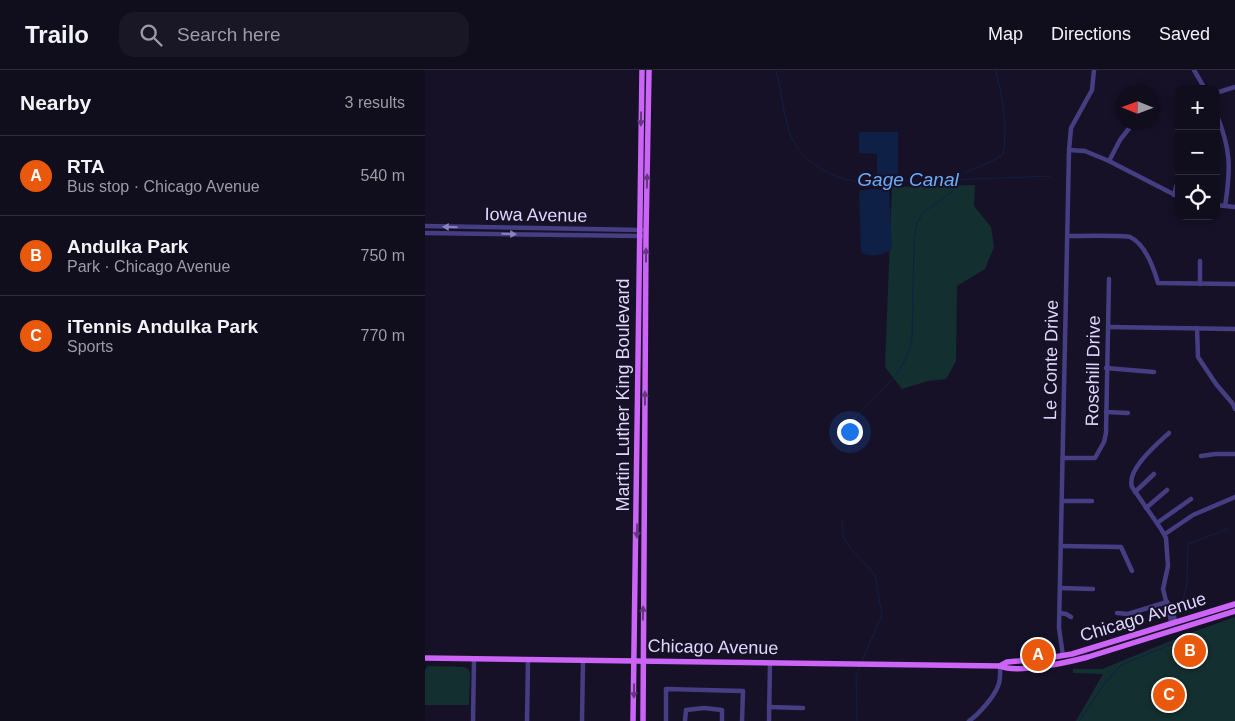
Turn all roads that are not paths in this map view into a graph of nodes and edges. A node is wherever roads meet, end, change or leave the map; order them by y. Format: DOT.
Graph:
graph roads {
  1 [pos="642,70"];
  2 [pos="649,70"];
  3 [pos="1094,70"];
  4 [pos="1190,70"];
  5 [pos="1194,70"];
  6 [pos="1198,78"];
  7 [pos="1202,85"];
  8 [pos="1235,87"];
  9 [pos="1220,93"];
  10 [pos="1220,123"];
  11 [pos="1128,130"];
  12 [pos="1069,150"];
  13 [pos="1109,161"];
  14 [pos="1175,195"];
  15 [pos="1220,205"];
  16 [pos="1225,206"];
  17 [pos="1235,206"];
  18 [pos="425,226"];
  19 [pos="425,233"];
  20 [pos="639,233"];
  21 [pos="646,233"];
  22 [pos="1067,236"];
  23 [pos="1200,261"];
  24 [pos="1109,279"];
  25 [pos="1200,284"];
  26 [pos="1235,284"];
  27 [pos="1108,326"];
  28 [pos="1197,328"];
  29 [pos="1235,329"];
  30 [pos="1106,368"];
  31 [pos="1153,372"];
  32 [pos="1235,409"];
  33 [pos="1106,412"];
  34 [pos="1128,413"];
  35 [pos="1169,433"];
  36 [pos="1235,454"];
  37 [pos="1201,456"];
  38 [pos="1063,458"];
  39 [pos="1154,474"];
  40 [pos="1167,490"];
  41 [pos="1135,492"];
  42 [pos="1235,497"];
  43 [pos="1191,499"];
  44 [pos="1062,501"];
  45 [pos="1092,501"];
  46 [pos="1146,508"];
  47 [pos="1157,523"];
  48 [pos="1165,534"];
  49 [pos="1061,546"];
  50 [pos="1132,571"];
  51 [pos="1060,588"];
  52 [pos="1093,589"];
  53 [pos="1167,602"];
  54 [pos="1235,604"];
  55 [pos="1235,611"];
  56 [pos="1060,613"];
  57 [pos="1117,613"];
  58 [pos="1071,617"];
  59 [pos="1174,623"];
  60 [pos="1063,656"];
  61 [pos="425,658"];
  62 [pos="474,659"];
  63 [pos="528,660"];
  64 [pos="1074,660"];
  65 [pos="583,661"];
  66 [pos="634,661"];
  67 [pos="642,662"];
  68 [pos="770,663"];
  69 [pos="1000,666"];
  70 [pos="1036,666"];
  71 [pos="769,707"];
  72 [pos="803,708"];
  73 [pos="473,721"];
  74 [pos="527,721"];
  75 [pos="582,721"];
  76 [pos="633,721"];
  77 [pos="643,721"];
  78 [pos="666,721"];
  79 [pos="685,721"];
  80 [pos="723,721"];
  81 [pos="742,721"];
  82 [pos="769,721"];
  83 [pos="969,721"];
  1 -- 20 [label="main road, Martin Luther King Boulevard, one-way"];
  21 -- 2 [label="main road, Martin Luther King Boulevard, one-way"];
  3 -- 12 [label="street, Le Conte Drive"];
  4 -- 6 [label="street"];
  5 -- 6 [label="street"];
  6 -- 7 [label="street"];
  8 -- 9 [label="street"];
  10 -- 16 [label="street"];
  11 -- 13 [label="street"];
  12 -- 13 [label="street"];
  12 -- 22 [label="street, Le Conte Drive"];
  13 -- 14 [label="street"];
  15 -- 16 [label="street"];
  16 -- 17 [label="street"];
  20 -- 18 [label="street, Iowa Avenue, one-way"];
  19 -- 20 [label="street, Iowa Avenue, one-way"];
  20 -- 21 [label="street, Iowa Avenue"];
  20 -- 66 [label="main road, Martin Luther King Boulevard, one-way"];
  67 -- 21 [label="main road, Martin Luther King Boulevard, one-way"];
  22 -- 25 [label="street"];
  22 -- 38 [label="street, Le Conte Drive"];
  23 -- 25 [label="street"];
  24 -- 27 [label="street, Rosehill Drive"];
  25 -- 26 [label="street"];
  27 -- 28 [label="street"];
  27 -- 30 [label="street, Rosehill Drive"];
  28 -- 29 [label="street"];
  28 -- 32 [label="street"];
  30 -- 31 [label="street"];
  30 -- 33 [label="street, Rosehill Drive"];
  33 -- 34 [label="street"];
  33 -- 38 [label="street, Rosehill Drive"];
  35 -- 41 [label="street"];
  36 -- 37 [label="street"];
  38 -- 44 [label="street, Le Conte Drive"];
  39 -- 41 [label="street"];
  40 -- 46 [label="street"];
  41 -- 46 [label="street"];
  42 -- 48 [label="street"];
  43 -- 47 [label="street"];
  44 -- 45 [label="street"];
  44 -- 49 [label="street, Le Conte Drive"];
  46 -- 47 [label="street"];
  47 -- 48 [label="street"];
  48 -- 53 [label="street"];
  49 -- 50 [label="street"];
  49 -- 51 [label="street, Le Conte Drive"];
  51 -- 52 [label="street"];
  51 -- 56 [label="street, Le Conte Drive"];
  53 -- 57 [label="street"];
  53 -- 59 [label="street"];
  54 -- 59 [label="main road, Chicago Avenue"];
  55 -- 64 [label="main road, Chicago Avenue"];
  56 -- 58 [label="street"];
  56 -- 60 [label="street, Le Conte Drive"];
  59 -- 60 [label="main road, Chicago Avenue"];
  60 -- 64 [label="main road"];
  60 -- 69 [label="main road, Chicago Avenue"];
  60 -- 70 [label="main road"];
  61 -- 62 [label="main road, Chicago Avenue"];
  62 -- 63 [label="main road, Chicago Avenue"];
  62 -- 73 [label="street"];
  63 -- 65 [label="main road, Chicago Avenue"];
  63 -- 74 [label="street"];
  64 -- 70 [label="main road, Chicago Avenue"];
  65 -- 66 [label="main road, Chicago Avenue"];
  65 -- 75 [label="street"];
  66 -- 67 [label="main road, Chicago Avenue"];
  66 -- 76 [label="main road, Martin Luther King Boulevard, one-way"];
  67 -- 68 [label="main road, Chicago Avenue"];
  67 -- 77 [label="main road, Martin Luther King Boulevard"];
  68 -- 69 [label="main road, Chicago Avenue"];
  68 -- 71 [label="street"];
  69 -- 70 [label="main road, Chicago Avenue"];
  69 -- 83 [label="street"];
  71 -- 72 [label="street"];
  71 -- 82 [label="street"];
  78 -- 81 [label="street"];
  79 -- 80 [label="street"];
}
